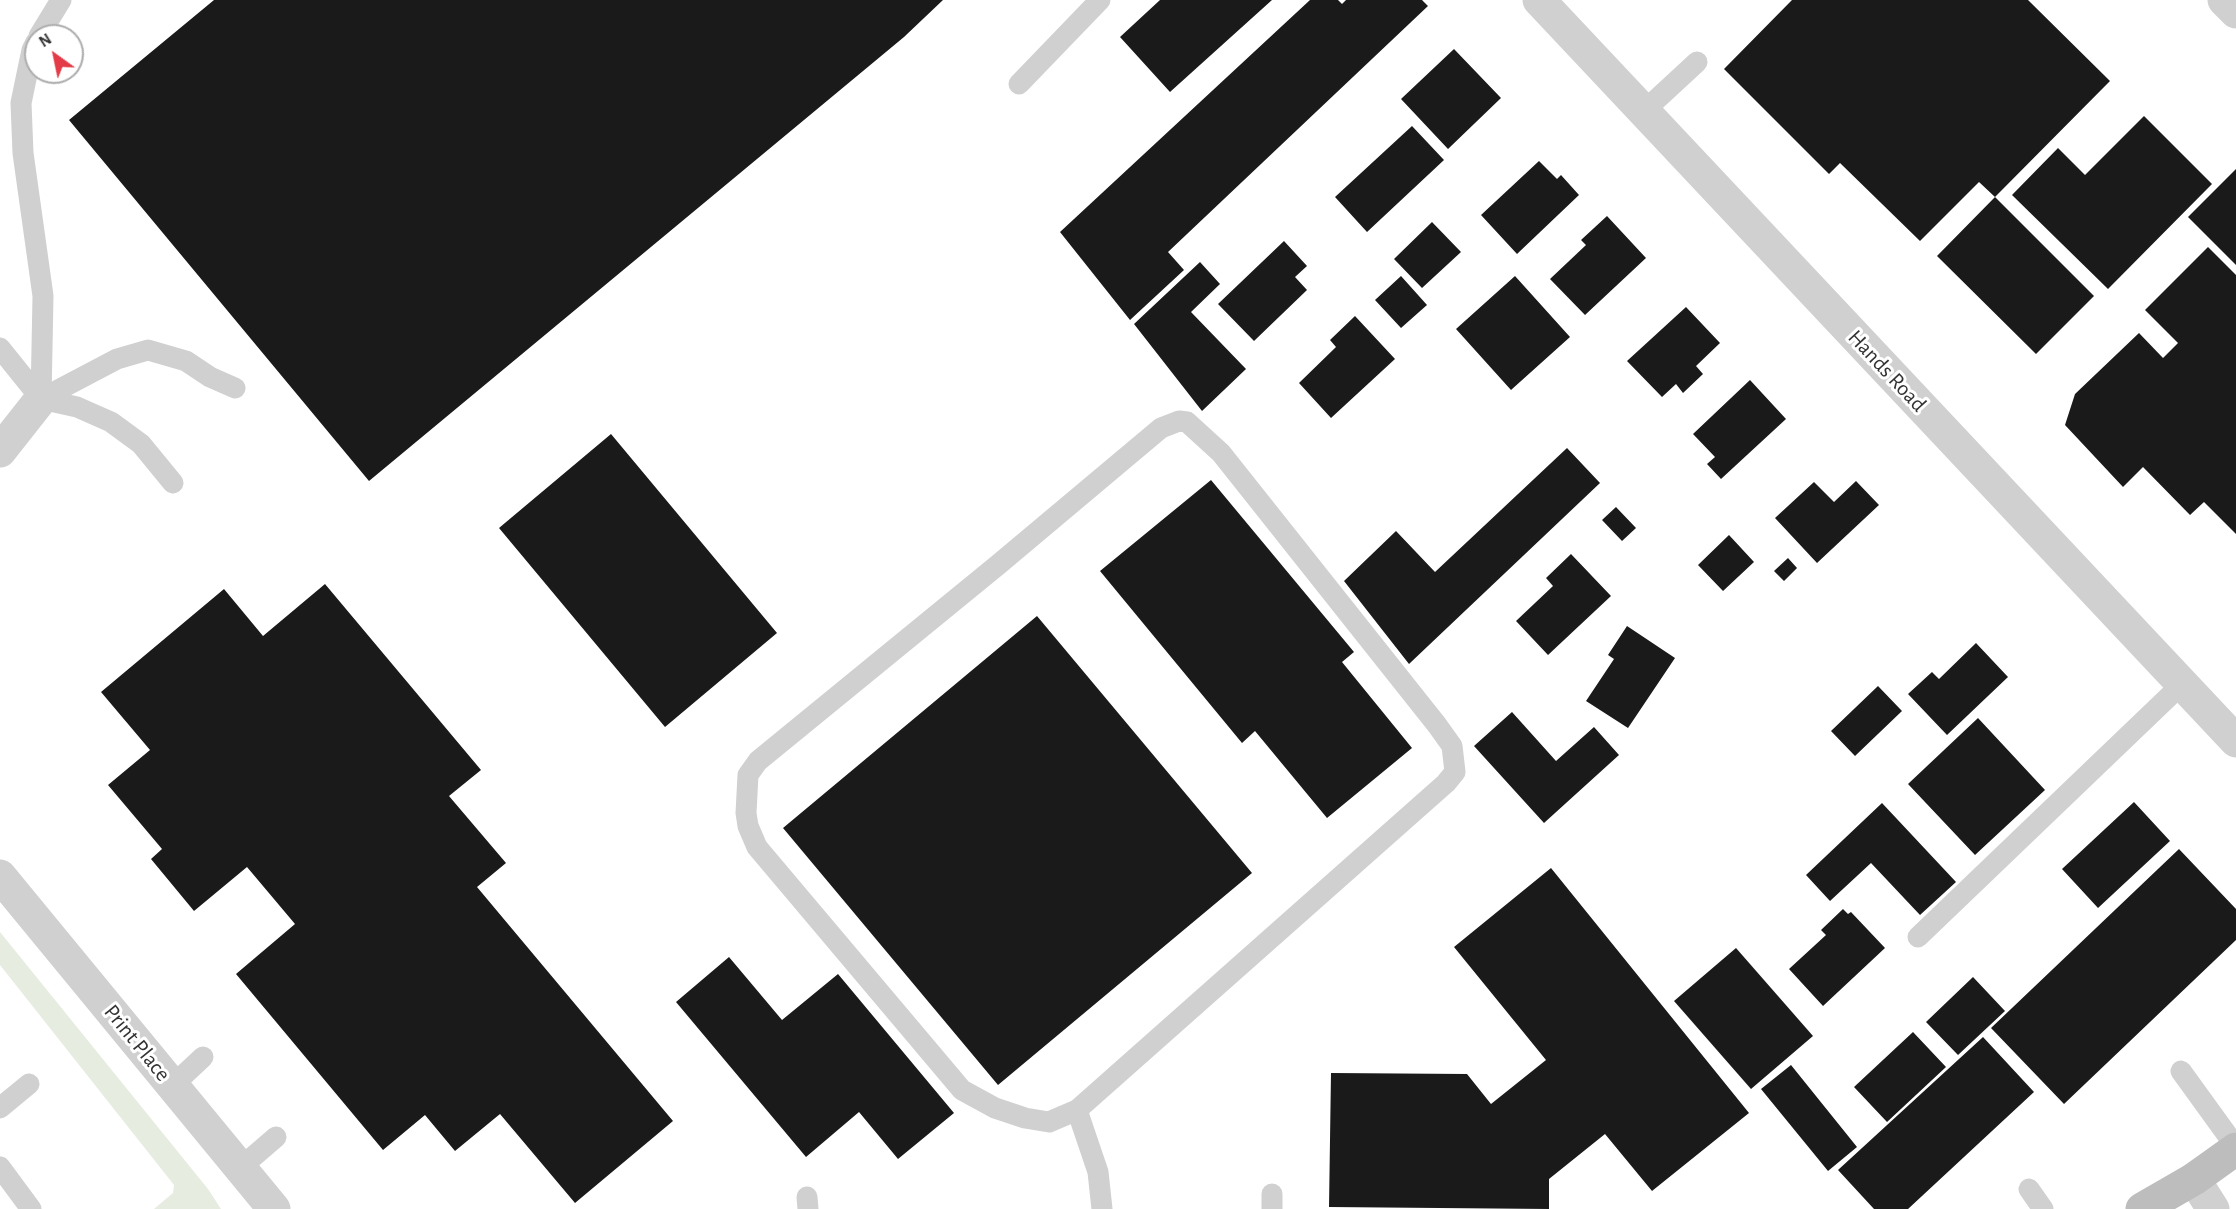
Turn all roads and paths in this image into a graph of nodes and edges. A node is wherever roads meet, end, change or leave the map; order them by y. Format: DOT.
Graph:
graph roads {
  1 [pos="61,0"];
  2 [pos="1100,0"];
  3 [pos="1539,0"];
  4 [pos="2224,0"];
  5 [pos="2236,12"];
  6 [pos="46,24"];
  7 [pos="1697,62"];
  8 [pos="25,84"];
  9 [pos="1019,84"];
  10 [pos="1644,111"];
  11 [pos="0,348"];
  12 [pos="235,388"];
  13 [pos="41,399"];
  14 [pos="0,451"];
  15 [pos="173,483"];
  16 [pos="2182,684"];
  17 [pos="2236,741"];
  18 [pos="0,876"];
  19 [pos="1918,937"];
  20 [pos="203,1057"];
  21 [pos="2181,1071"];
  22 [pos="29,1084"];
  23 [pos="172,1086"];
  24 [pos="3,1098"];
  25 [pos="1077,1110"];
  26 [pos="276,1137"];
  27 [pos="2236,1148"];
  28 [pos="0,1167"];
  29 [pos="240,1168"];
  30 [pos="2194,1179"];
  31 [pos="2029,1189"];
  32 [pos="31,1209"];
  33 [pos="274,1209"];
  34 [pos="1102,1209"];
  35 [pos="2043,1209"];
  36 [pos="2142,1209"];
  37 [pos="2213,1209"];
  1 -- 6 [label="lane"];
  2 -- 9 [label="lane"];
  3 -- 10 [label="street, Hands Road"];
  4 -- 5 [label="street"];
  7 -- 10 [label="lane"];
  8 -- 13 [label="lane"];
  10 -- 16 [label="street, Hands Road"];
  11 -- 13 [label="lane"];
  12 -- 13 [label="lane"];
  13 -- 14 [label="street"];
  13 -- 15 [label="lane"];
  16 -- 17 [label="street, Hands Road"];
  16 -- 19 [label="lane"];
  18 -- 23 [label="street, Print Place"];
  20 -- 23 [label="lane"];
  21 -- 27 [label="lane"];
  22 -- 24 [label="lane"];
  23 -- 29 [label="street, Print Place"];
  25 -- 25 [label="lane"];
  25 -- 34 [label="lane"];
  26 -- 29 [label="lane"];
  27 -- 30 [label="main road"];
  28 -- 32 [label="lane"];
  29 -- 33 [label="street, Print Place"];
  30 -- 36 [label="main road"];
  30 -- 37 [label="street"];
  31 -- 35 [label="lane"];
}
